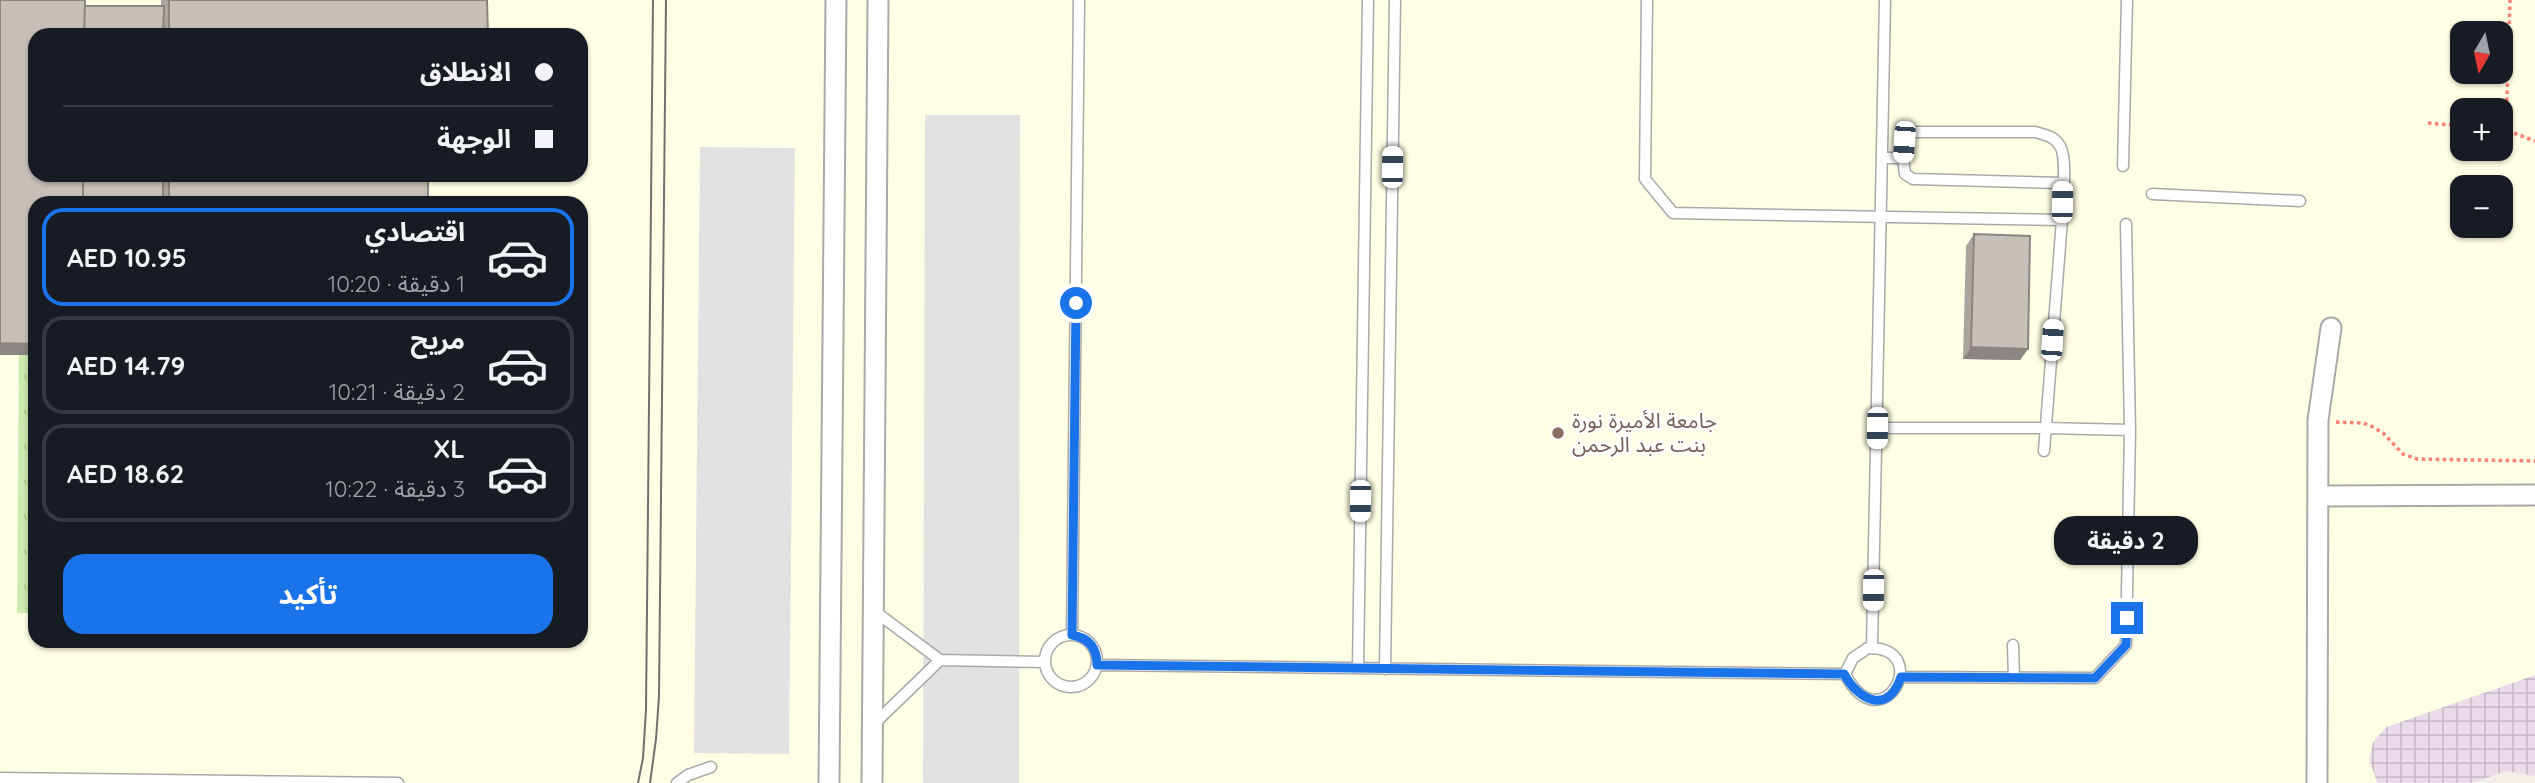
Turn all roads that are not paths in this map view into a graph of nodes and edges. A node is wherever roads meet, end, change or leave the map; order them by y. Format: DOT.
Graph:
graph roads {
  1 [pos="835,0"];
  2 [pos="878,0"];
  3 [pos="1079,0"];
  4 [pos="1368,0"];
  5 [pos="1395,0"];
  6 [pos="1647,0"];
  7 [pos="1885,0"];
  8 [pos="2127,0"];
  9 [pos="1882,158"];
  10 [pos="1903,158"];
  11 [pos="2123,166"];
  12 [pos="2062,183"];
  13 [pos="2152,194"];
  14 [pos="2300,201"];
  15 [pos="1881,217"];
  16 [pos="2062,220"];
  17 [pos="2126,224"];
  18 [pos="2331,328"];
  19 [pos="1877,428"];
  20 [pos="2045,428"];
  21 [pos="2130,430"];
  22 [pos="2045,451"];
  23 [pos="2535,495"];
  24 [pos="2318,496"];
  25 [pos="873,610"];
  26 [pos="1072,635"];
  27 [pos="2013,645"];
  28 [pos="1872,647"];
  29 [pos="940,660"];
  30 [pos="1044,662"];
  31 [pos="1097,665"];
  32 [pos="1358,668"];
  33 [pos="1385,669"];
  34 [pos="1844,674"];
  35 [pos="1901,677"];
  36 [pos="2014,678"];
  37 [pos="872,725"];
  38 [pos="711,767"];
  39 [pos="0,778"];
  40 [pos="398,783"];
  41 [pos="677,783"];
  42 [pos="829,783"];
  43 [pos="872,783"];
  44 [pos="2317,783"];
  1 -- 42 [label="street"];
  2 -- 25 [label="street"];
  3 -- 26 [label="lane"];
  4 -- 32 [label="lane"];
  5 -- 33 [label="lane"];
  6 -- 15 [label="lane"];
  7 -- 9 [label="lane"];
  8 -- 11 [label="lane"];
  9 -- 10 [label="lane"];
  9 -- 15 [label="lane"];
  10 -- 12 [label="lane"];
  10 -- 12 [label="lane"];
  12 -- 16 [label="lane"];
  13 -- 14 [label="lane"];
  15 -- 16 [label="lane"];
  15 -- 19 [label="lane"];
  16 -- 20 [label="lane"];
  17 -- 21 [label="lane"];
  18 -- 24 [label="street"];
  19 -- 20 [label="lane"];
  19 -- 28 [label="lane"];
  20 -- 21 [label="lane"];
  20 -- 22 [label="lane"];
  21 -- 36 [label="lane"];
  23 -- 24 [label="street"];
  24 -- 44 [label="street"];
  25 -- 29 [label="lane"];
  25 -- 37 [label="street"];
  26 -- 30 [label="lane"];
  26 -- 31 [label="lane"];
  27 -- 36 [label="lane"];
  28 -- 34 [label="lane"];
  28 -- 35 [label="lane"];
  29 -- 30 [label="lane"];
  29 -- 37 [label="lane"];
  30 -- 31 [label="lane"];
  31 -- 32 [label="lane"];
  32 -- 33 [label="lane"];
  33 -- 34 [label="lane"];
  34 -- 35 [label="lane"];
  35 -- 36 [label="lane"];
  37 -- 43 [label="street"];
  38 -- 41 [label="lane"];
  39 -- 40 [label="lane"];
}
